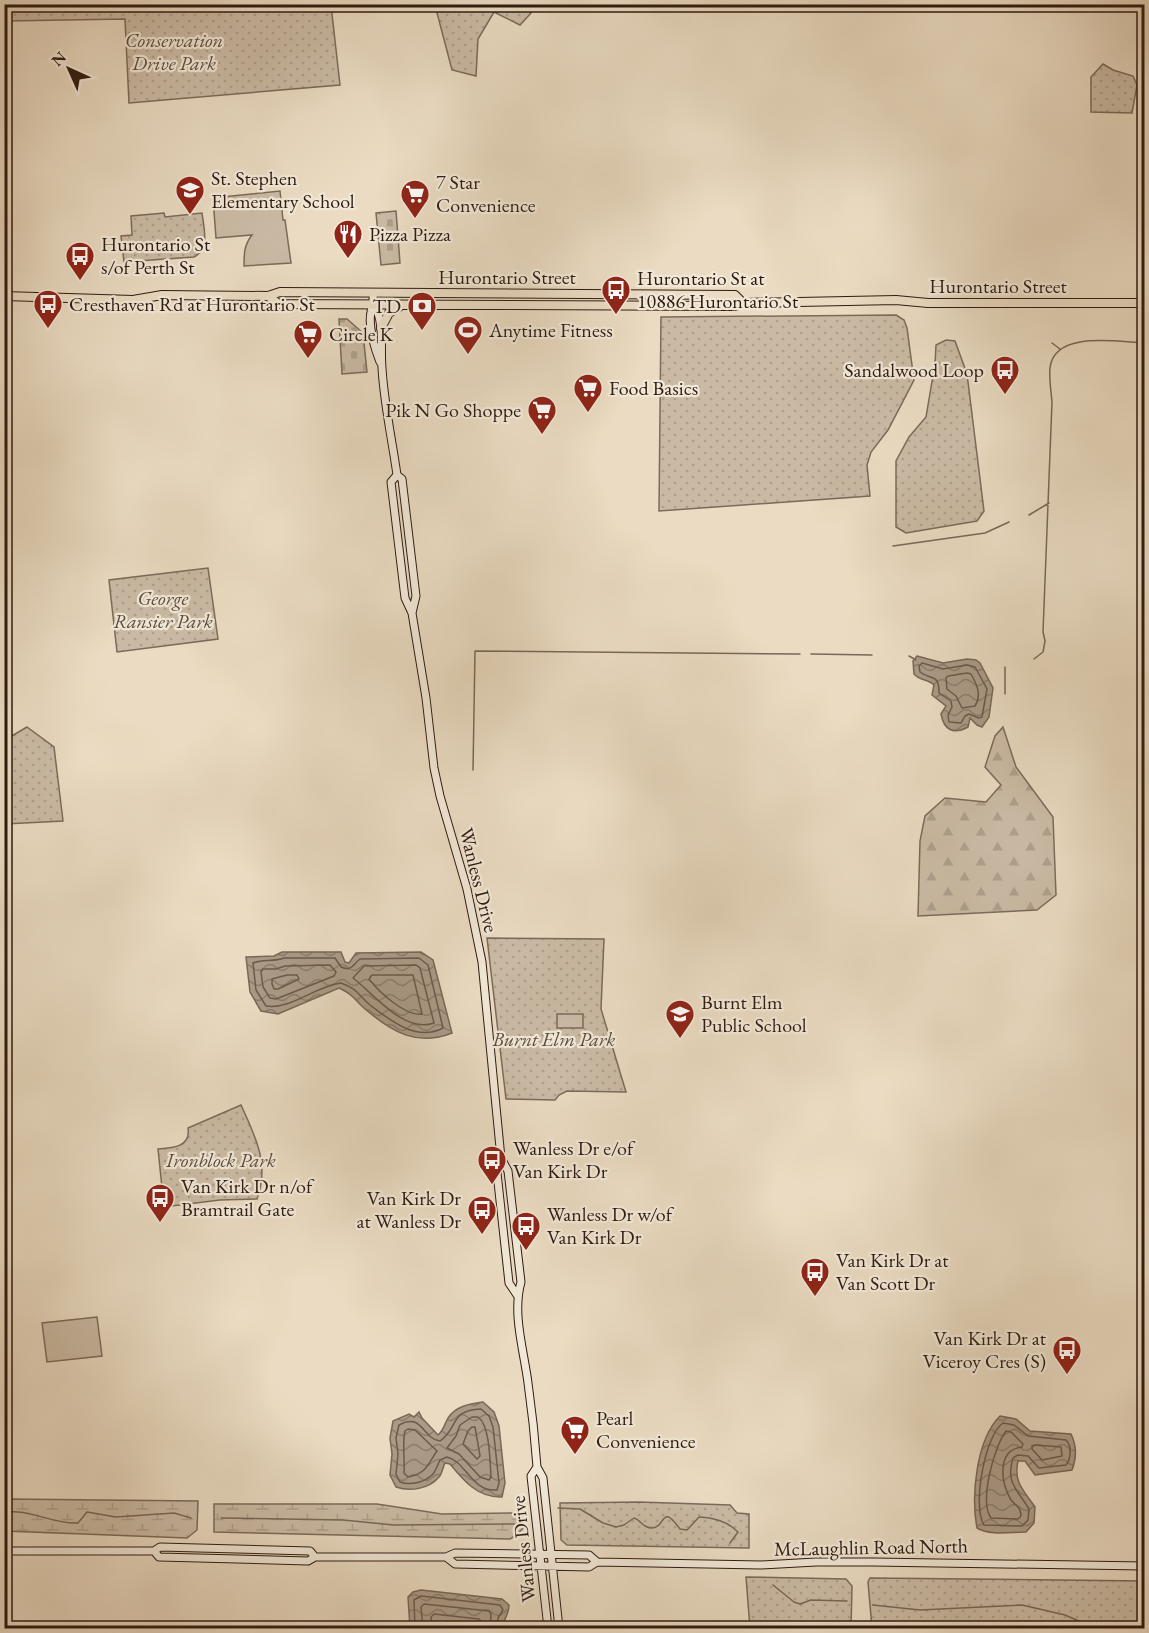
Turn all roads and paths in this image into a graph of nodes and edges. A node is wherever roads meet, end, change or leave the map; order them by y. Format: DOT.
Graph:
graph roads {
  1 [pos="373,292"];
  2 [pos="4,296"];
  3 [pos="268,296"];
  4 [pos="743,303"];
  5 [pos="1144,303"];
  6 [pos="374,304"];
  7 [pos="422,305"];
  8 [pos="381,328"];
  9 [pos="382,367"];
  10 [pos="397,475"];
  11 [pos="412,613"];
  12 [pos="501,1158"];
  13 [pos="517,1295"];
  14 [pos="537,1467"];
  15 [pos="4,1551"];
  16 [pos="540,1554"];
  17 [pos="552,1555"];
  18 [pos="447,1557"];
  19 [pos="597,1562"];
  20 [pos="541,1566"];
  21 [pos="553,1566"];
  22 [pos="1144,1566"];
  23 [pos="548,1629"];
  24 [pos="559,1629"];
  1 -- 3 [label="main road, Hurontario Street"];
  1 -- 4 [label="main road, Hurontario Street"];
  1 -- 6 [label="main road"];
  2 -- 3 [label="main road, Hurontario Street"];
  3 -- 6 [label="main road, Hurontario Street"];
  4 -- 5 [label="main road, Hurontario Street"];
  4 -- 7 [label="main road, Hurontario Street"];
  6 -- 7 [label="main road, Hurontario Street"];
  6 -- 8 [label="main road, Wanless Drive"];
  6 -- 9 [label="main road, Wanless Drive"];
  7 -- 8 [label="main road"];
  8 -- 9 [label="main road, Wanless Drive"];
  9 -- 10 [label="main road, Wanless Drive"];
  10 -- 11 [label="main road, Wanless Drive"];
  10 -- 11 [label="main road, Wanless Drive"];
  11 -- 12 [label="main road, Wanless Drive"];
  12 -- 13 [label="main road, Wanless Drive"];
  12 -- 13 [label="main road, Wanless Drive"];
  13 -- 14 [label="main road, Wanless Drive"];
  14 -- 16 [label="main road, Wanless Drive"];
  14 -- 17 [label="main road, Wanless Drive"];
  15 -- 18 [label="main road, McLaughlin Road North"];
  16 -- 17 [label="main road, McLaughlin Road North"];
  16 -- 18 [label="main road, McLaughlin Road North"];
  16 -- 20 [label="main road, Wanless Drive"];
  17 -- 19 [label="main road, McLaughlin Road North"];
  17 -- 21 [label="main road, Wanless Drive"];
  18 -- 20 [label="main road, McLaughlin Road North"];
  19 -- 21 [label="main road, McLaughlin Road North"];
  19 -- 22 [label="main road, McLaughlin Road North"];
  20 -- 21 [label="main road, McLaughlin Road North"];
  20 -- 23 [label="main road, Wanless Drive"];
  21 -- 24 [label="main road, Wanless Drive"];
}
